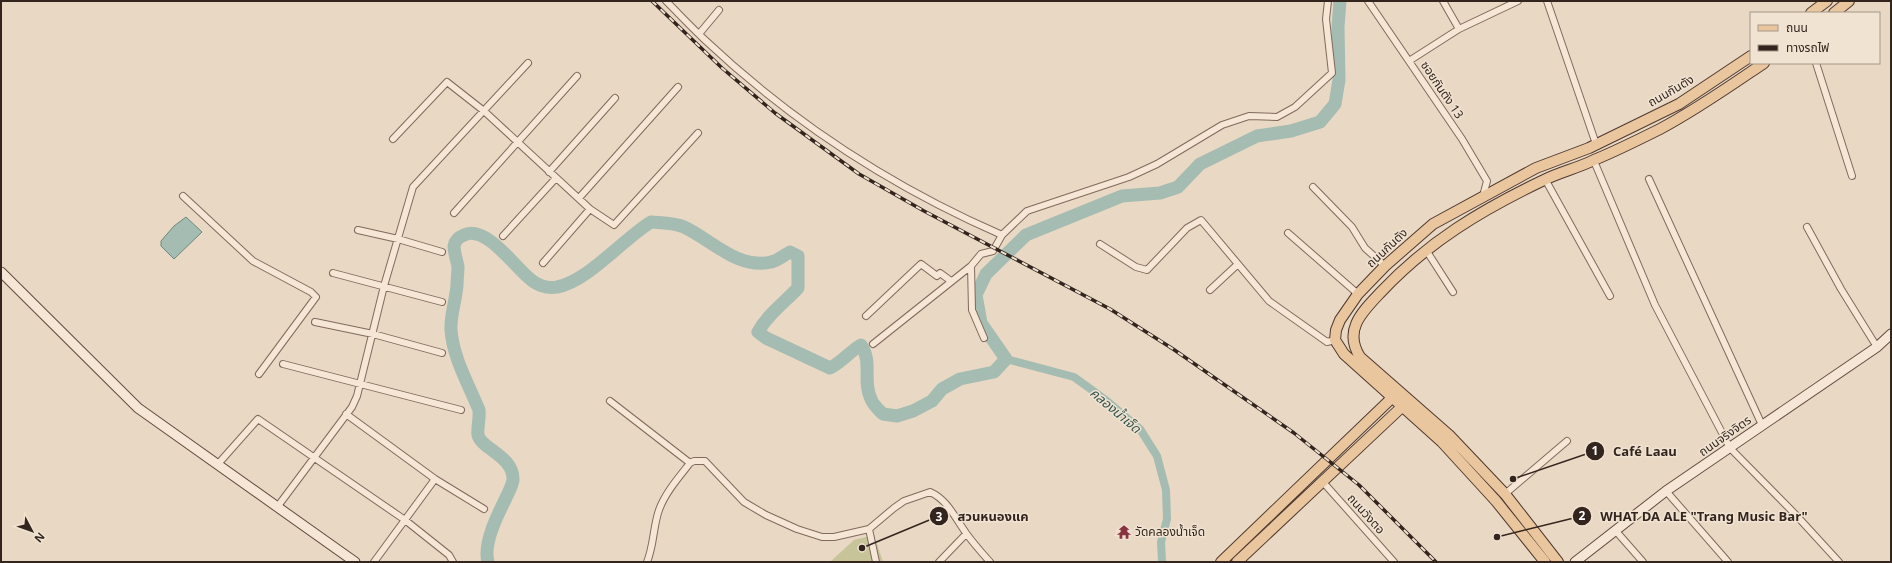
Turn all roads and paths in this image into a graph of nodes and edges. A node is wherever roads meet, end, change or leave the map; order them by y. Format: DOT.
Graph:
graph roads {
  1 [pos="666,1"];
  2 [pos="1328,1"];
  3 [pos="1368,1"];
  4 [pos="1444,1"];
  5 [pos="1518,1"];
  6 [pos="1547,1"];
  7 [pos="1848,1"];
  8 [pos="719,10"];
  9 [pos="1835,12"];
  10 [pos="1459,29"];
  11 [pos="699,34"];
  12 [pos="1750,57"];
  13 [pos="1409,61"];
  14 [pos="528,63"];
  15 [pos="1762,64"];
  16 [pos="1816,64"];
  17 [pos="577,76"];
  18 [pos="1716,79"];
  19 [pos="678,87"];
  20 [pos="1723,90"];
  21 [pos="615,98"];
  22 [pos="484,111"];
  23 [pos="698,133"];
  24 [pos="394,139"];
  25 [pos="518,143"];
  26 [pos="1592,146"];
  27 [pos="1594,160"];
  28 [pos="549,172"];
  29 [pos="1852,176"];
  30 [pos="556,178"];
  31 [pos="1545,179"];
  32 [pos="1649,179"];
  33 [pos="1313,187"];
  34 [pos="183,196"];
  35 [pos="1483,196"];
  36 [pos="579,198"];
  37 [pos="1490,208"];
  38 [pos="590,209"];
  39 [pos="454,213"];
  40 [pos="1807,227"];
  41 [pos="358,230"];
  42 [pos="1288,234"];
  43 [pos="1002,235"];
  44 [pos="503,236"];
  45 [pos="398,239"];
  46 [pos="1100,244"];
  47 [pos="1426,250"];
  48 [pos="442,252"];
  49 [pos="543,263"];
  50 [pos="1238,264"];
  51 [pos="971,266"];
  52 [pos="1385,266"];
  53 [pos="1,272"];
  54 [pos="333,273"];
  55 [pos="1395,277"];
  56 [pos="951,281"];
  57 [pos="384,286"];
  58 [pos="1210,290"];
  59 [pos="1453,292"];
  60 [pos="1358,294"];
  61 [pos="1610,296"];
  62 [pos="442,302"];
  63 [pos="866,316"];
  64 [pos="314,322"];
  65 [pos="373,334"];
  66 [pos="1891,334"];
  67 [pos="984,338"];
  68 [pos="1335,340"];
  69 [pos="873,344"];
  70 [pos="1877,347"];
  71 [pos="442,353"];
  72 [pos="283,364"];
  73 [pos="259,374"];
  74 [pos="360,383"];
  75 [pos="1395,395"];
  76 [pos="610,401"];
  77 [pos="1405,403"];
  78 [pos="462,410"];
  79 [pos="346,414"];
  80 [pos="1762,425"];
  81 [pos="1567,441"];
  82 [pos="1730,448"];
  83 [pos="313,458"];
  84 [pos="690,463"];
  85 [pos="218,464"];
  86 [pos="435,479"];
  87 [pos="1322,481"];
  88 [pos="1494,482"];
  89 [pos="1486,489"];
  90 [pos="1666,491"];
  91 [pos="1505,494"];
  92 [pos="278,506"];
  93 [pos="484,509"];
  94 [pos="405,520"];
  95 [pos="869,529"];
  96 [pos="1615,530"];
  97 [pos="966,534"];
  98 [pos="355,562"];
  99 [pos="374,562"];
  100 [pos="453,562"];
  101 [pos="647,562"];
  102 [pos="876,562"];
  103 [pos="939,562"];
  104 [pos="990,562"];
  105 [pos="1222,562"];
  106 [pos="1237,562"];
  107 [pos="1394,562"];
  108 [pos="1545,562"];
  109 [pos="1558,562"];
  110 [pos="1575,562"];
  111 [pos="1643,562"];
  112 [pos="1728,562"];
  113 [pos="1839,562"];
  1 -- 11 [label="street"];
  2 -- 43 [label="street"];
  3 -- 13 [label="street, ซอยกันตัง 13"];
  4 -- 10 [label="street"];
  5 -- 10 [label="street"];
  6 -- 26 [label="street"];
  7 -- 9 [label="main road"];
  8 -- 11 [label="street"];
  10 -- 13 [label="street"];
  11 -- 43 [label="street"];
  12 -- 18 [label="main road, ถนนกันตัง"];
  13 -- 35 [label="street, ซอยกันตัง 13"];
  14 -- 22 [label="street"];
  15 -- 20 [label="main road"];
  16 -- 29 [label="street"];
  17 -- 25 [label="street"];
  18 -- 20 [label="main road"];
  18 -- 26 [label="main road, ถนนกันตัง"];
  19 -- 36 [label="street"];
  20 -- 27 [label="main road"];
  21 -- 28 [label="street"];
  22 -- 24 [label="street"];
  22 -- 25 [label="street"];
  22 -- 45 [label="street"];
  23 -- 38 [label="street"];
  25 -- 28 [label="street"];
  25 -- 39 [label="street"];
  26 -- 27 [label="main road"];
  26 -- 35 [label="main road, ถนนกันตัง"];
  27 -- 31 [label="main road"];
  27 -- 82 [label="street"];
  28 -- 30 [label="street"];
  30 -- 36 [label="street"];
  30 -- 44 [label="street"];
  31 -- 37 [label="main road"];
  31 -- 61 [label="street"];
  32 -- 80 [label="street"];
  33 -- 52 [label="street"];
  34 -- 73 [label="street"];
  35 -- 37 [label="main road"];
  35 -- 52 [label="main road, ถนนกันตัง"];
  36 -- 38 [label="street"];
  37 -- 47 [label="main road"];
  38 -- 49 [label="street"];
  40 -- 70 [label="street"];
  41 -- 45 [label="street"];
  42 -- 60 [label="street"];
  43 -- 51 [label="street"];
  45 -- 48 [label="street"];
  45 -- 57 [label="street"];
  46 -- 50 [label="street"];
  47 -- 55 [label="main road"];
  47 -- 59 [label="street"];
  50 -- 58 [label="street"];
  50 -- 68 [label="street"];
  51 -- 56 [label="street"];
  51 -- 67 [label="street"];
  52 -- 55 [label="main road"];
  52 -- 60 [label="main road, ถนนกันตัง"];
  53 -- 85 [label="street"];
  54 -- 57 [label="street"];
  55 -- 75 [label="main road"];
  56 -- 63 [label="street"];
  56 -- 69 [label="street"];
  57 -- 62 [label="street"];
  57 -- 65 [label="street"];
  60 -- 68 [label="main road, ถนนกันตัง"];
  64 -- 65 [label="street"];
  65 -- 71 [label="street"];
  65 -- 74 [label="street"];
  66 -- 70 [label="street, ถนนจริงจิตร"];
  68 -- 75 [label="main road"];
  70 -- 80 [label="street, ถนนจริงจิตร"];
  72 -- 74 [label="street"];
  74 -- 78 [label="street"];
  74 -- 79 [label="street"];
  75 -- 77 [label="main road"];
  75 -- 105 [label="main road"];
  76 -- 84 [label="street"];
  77 -- 87 [label="main road"];
  77 -- 88 [label="main road"];
  77 -- 89 [label="main road"];
  79 -- 83 [label="street"];
  79 -- 86 [label="street"];
  80 -- 82 [label="street, ถนนจริงจิตร"];
  81 -- 91 [label="street"];
  82 -- 90 [label="street, ถนนจริงจิตร"];
  82 -- 113 [label="street"];
  83 -- 85 [label="street"];
  83 -- 92 [label="street"];
  83 -- 94 [label="street"];
  84 -- 95 [label="street"];
  84 -- 101 [label="street"];
  85 -- 92 [label="street"];
  86 -- 93 [label="street"];
  86 -- 94 [label="street"];
  87 -- 106 [label="main road"];
  87 -- 107 [label="street, ถนนวังตอ"];
  88 -- 89 [label="main road"];
  88 -- 91 [label="main road"];
  89 -- 108 [label="main road"];
  90 -- 96 [label="street, ถนนจริงจิตร"];
  90 -- 112 [label="street"];
  91 -- 109 [label="main road"];
  92 -- 98 [label="street"];
  94 -- 99 [label="street"];
  94 -- 100 [label="street"];
  95 -- 97 [label="street"];
  95 -- 102 [label="street"];
  96 -- 110 [label="street, ถนนจริงจิตร"];
  96 -- 111 [label="street"];
  97 -- 103 [label="street"];
  97 -- 104 [label="street"];
}
